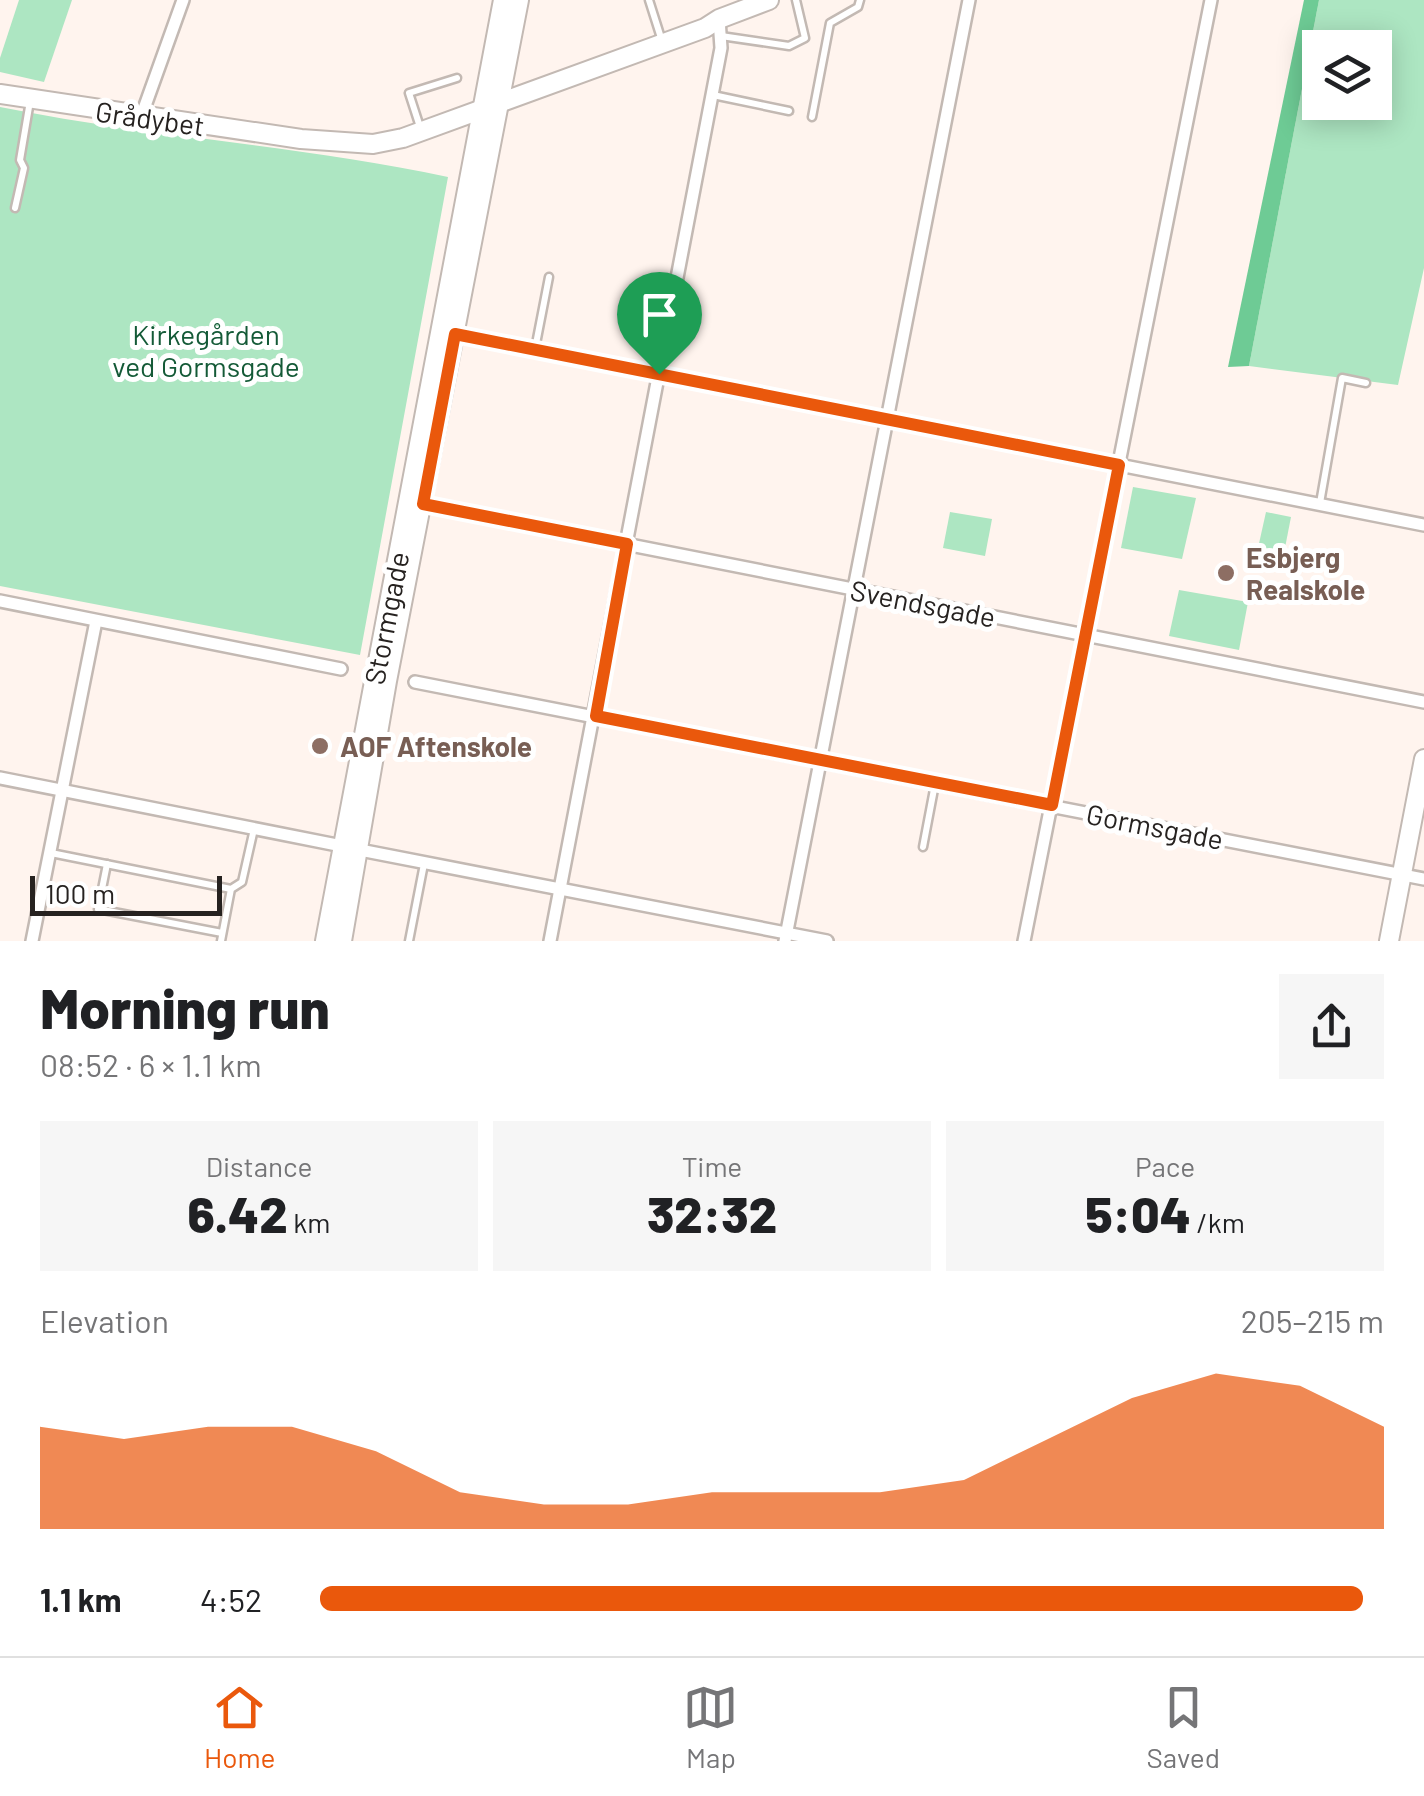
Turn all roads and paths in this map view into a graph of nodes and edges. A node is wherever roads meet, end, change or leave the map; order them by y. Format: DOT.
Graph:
graph roads {
  1 [pos="183,0"];
  2 [pos="502,0"];
  3 [pos="510,0"];
  4 [pos="520,0"];
  5 [pos="649,0"];
  6 [pos="768,0"];
  7 [pos="796,0"];
  8 [pos="860,0"];
  9 [pos="969,0"];
  10 [pos="1211,0"];
  11 [pos="720,28"];
  12 [pos="661,38"];
  13 [pos="456,78"];
  14 [pos="0,94"];
  15 [pos="712,95"];
  16 [pos="31,100"];
  17 [pos="492,100"];
  18 [pos="790,111"];
  19 [pos="141,117"];
  20 [pos="812,118"];
  21 [pos="420,126"];
  22 [pos="15,208"];
  23 [pos="549,278"];
  24 [pos="455,334"];
  25 [pos="535,350"];
  26 [pos="659,374"];
  27 [pos="1366,383"];
  28 [pos="888,419"];
  29 [pos="1119,465"];
  30 [pos="423,504"];
  31 [pos="1319,504"];
  32 [pos="1424,525"];
  33 [pos="627,544"];
  34 [pos="853,589"];
  35 [pos="0,601"];
  36 [pos="96,621"];
  37 [pos="1086,635"];
  38 [pos="341,669"];
  39 [pos="415,682"];
  40 [pos="1424,702"];
  41 [pos="596,716"];
  42 [pos="818,760"];
  43 [pos="1424,760"];
  44 [pos="0,778"];
  45 [pos="935,782"];
  46 [pos="62,790"];
  47 [pos="1052,805"];
  48 [pos="254,828"];
  49 [pos="924,847"];
  50 [pos="351,848"];
  51 [pos="50,852"];
  52 [pos="425,862"];
  53 [pos="107,864"];
  54 [pos="1402,875"];
  55 [pos="1424,879"];
  56 [pos="232,888"];
  57 [pos="560,888"];
  58 [pos="222,937"];
  59 [pos="786,937"];
  60 [pos="32,941"];
  61 [pos="325,941"];
  62 [pos="342,941"];
  63 [pos="409,941"];
  64 [pos="550,941"];
  65 [pos="827,941"];
  66 [pos="1024,941"];
  67 [pos="1389,941"];
  1 -- 19 [label="street"];
  2 -- 17 [label="street, Stormgade"];
  3 -- 17 [label="street"];
  4 -- 17 [label="street, Stormgade"];
  5 -- 12 [label="lane"];
  6 -- 11 [label="street, Grådybet"];
  7 -- 11 [label="lane"];
  8 -- 20 [label="lane"];
  9 -- 28 [label="street"];
  10 -- 29 [label="street"];
  11 -- 12 [label="street, Grådybet"];
  11 -- 15 [label="street"];
  12 -- 17 [label="street, Grådybet"];
  13 -- 21 [label="lane"];
  14 -- 16 [label="street, Grådybet"];
  15 -- 18 [label="lane"];
  15 -- 26 [label="street"];
  16 -- 19 [label="street, Grådybet"];
  16 -- 22 [label="lane"];
  17 -- 21 [label="street, Grådybet"];
  17 -- 24 [label="street, Stormgade"];
  17 -- 50 [label="street, Stormgade"];
  19 -- 21 [label="street, Grådybet"];
  23 -- 25 [label="lane"];
  24 -- 25 [label="street"];
  24 -- 30 [label="street, Stormgade"];
  25 -- 26 [label="street"];
  26 -- 28 [label="street"];
  26 -- 33 [label="street"];
  27 -- 31 [label="lane"];
  28 -- 29 [label="street"];
  28 -- 34 [label="street"];
  29 -- 31 [label="street"];
  29 -- 37 [label="street"];
  30 -- 33 [label="street, Svendsgade"];
  30 -- 50 [label="street, Stormgade"];
  31 -- 32 [label="street"];
  33 -- 34 [label="street, Svendsgade"];
  33 -- 41 [label="street"];
  34 -- 37 [label="street, Svendsgade"];
  34 -- 42 [label="street"];
  35 -- 36 [label="street"];
  36 -- 38 [label="street"];
  36 -- 46 [label="street"];
  37 -- 40 [label="street, Svendsgade"];
  37 -- 47 [label="street"];
  39 -- 41 [label="street, Gormsgade"];
  41 -- 42 [label="street, Gormsgade"];
  41 -- 57 [label="street"];
  42 -- 45 [label="street, Gormsgade"];
  42 -- 59 [label="street"];
  43 -- 54 [label="street"];
  44 -- 46 [label="street"];
  45 -- 47 [label="street, Gormsgade"];
  45 -- 49 [label="lane"];
  46 -- 48 [label="street"];
  46 -- 51 [label="street"];
  47 -- 54 [label="street, Gormsgade"];
  47 -- 66 [label="street"];
  48 -- 50 [label="street"];
  48 -- 56 [label="lane"];
  50 -- 52 [label="street"];
  50 -- 61 [label="street, Stormgade"];
  50 -- 62 [label="street, Stormgade"];
  51 -- 53 [label="lane"];
  51 -- 60 [label="street"];
  52 -- 57 [label="street"];
  52 -- 63 [label="lane"];
  53 -- 56 [label="lane"];
  53 -- 58 [label="lane"];
  54 -- 55 [label="street, Gormsgade"];
  54 -- 67 [label="street"];
  56 -- 58 [label="lane"];
  57 -- 59 [label="street"];
  57 -- 64 [label="street"];
  59 -- 65 [label="street"];
}
